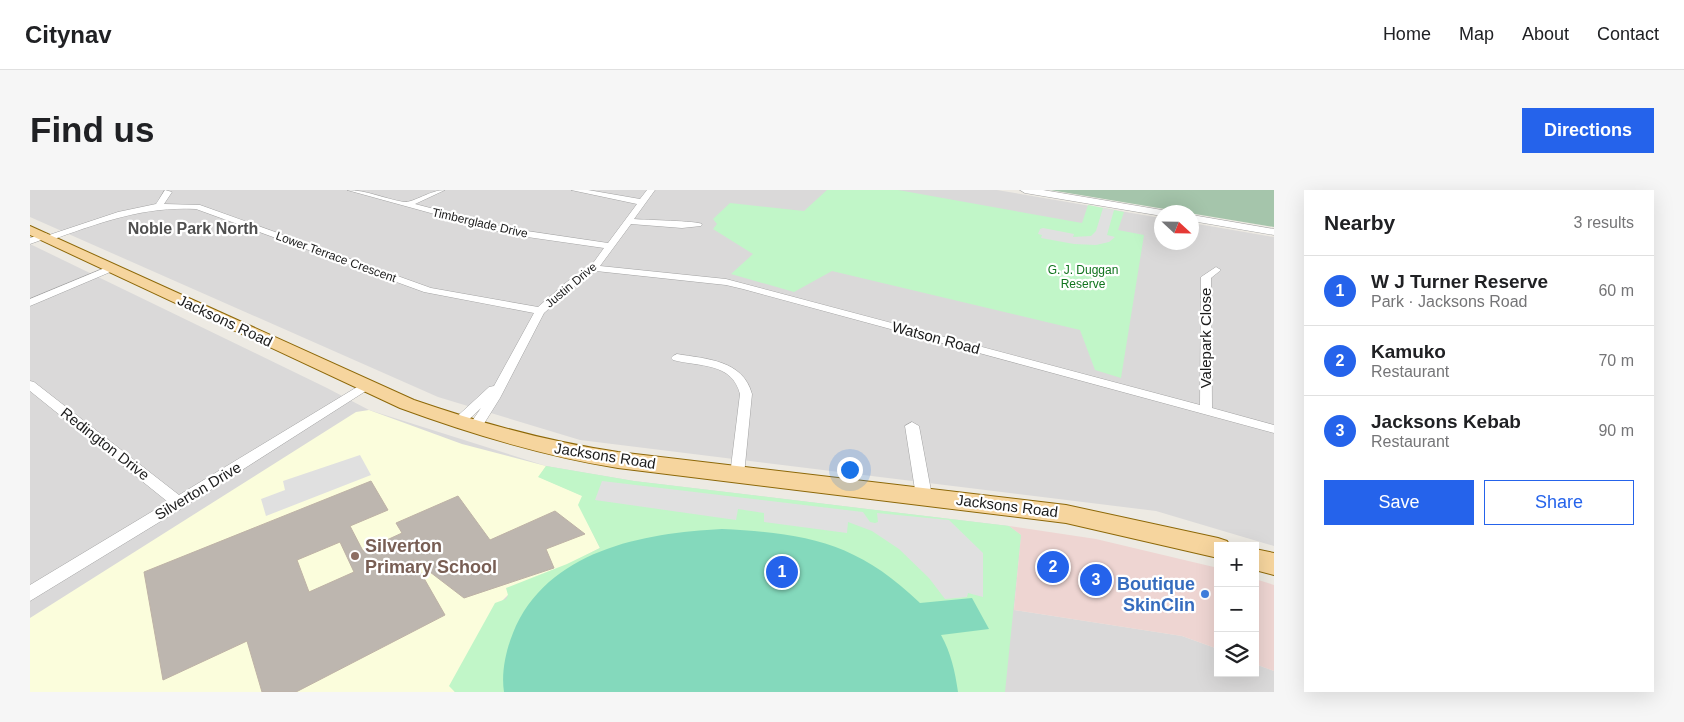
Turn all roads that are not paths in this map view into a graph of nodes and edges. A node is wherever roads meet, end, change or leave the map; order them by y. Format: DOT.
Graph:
graph roads {
  1 [pos="351,190"];
  2 [pos="440,190"];
  3 [pos="575,190"];
  4 [pos="652,190"];
  5 [pos="1025,190"];
  6 [pos="168,192"];
  7 [pos="642,202"];
  8 [pos="407,205"];
  9 [pos="158,207"];
  10 [pos="1154,212"];
  11 [pos="1199,219"];
  12 [pos="628,221"];
  13 [pos="698,224"];
  14 [pos="1274,232"];
  15 [pos="38,236"];
  16 [pos="610,246"];
  17 [pos="594,268"];
  18 [pos="116,270"];
  19 [pos="1216,270"];
  20 [pos="30,303"];
  21 [pos="540,311"];
  22 [pos="677,358"];
  23 [pos="30,385"];
  24 [pos="366,387"];
  25 [pos="1206,411"];
  26 [pos="466,425"];
  27 [pos="912,426"];
  28 [pos="1274,429"];
  29 [pos="737,474"];
  30 [pos="924,496"];
  31 [pos="179,503"];
  32 [pos="1214,547"];
  33 [pos="1259,559"];
  34 [pos="1274,564"];
  35 [pos="30,594"];
  1 -- 8 [label="street, Timberglade Drive"];
  2 -- 8 [label="street"];
  3 -- 7 [label="street"];
  4 -- 7 [label="street, Justin Drive"];
  5 -- 10 [label="street"];
  6 -- 9 [label="street"];
  7 -- 12 [label="street, Justin Drive"];
  8 -- 16 [label="street, Timberglade Drive"];
  9 -- 15 [label="street, Lower Terrace Crescent"];
  9 -- 21 [label="street, Lower Terrace Crescent"];
  11 -- 14 [label="street"];
  12 -- 13 [label="street"];
  12 -- 16 [label="street, Justin Drive"];
  15 -- 18 [label="main road, Jacksons Road"];
  16 -- 17 [label="street, Justin Drive"];
  17 -- 21 [label="street, Justin Drive"];
  17 -- 25 [label="street, Watson Road"];
  18 -- 20 [label="street"];
  18 -- 24 [label="main road, Jacksons Road"];
  19 -- 25 [label="street, Valepark Close"];
  21 -- 26 [label="street, Justin Drive"];
  22 -- 29 [label="street"];
  23 -- 31 [label="street, Redington Drive"];
  24 -- 26 [label="main road, Jacksons Road"];
  24 -- 31 [label="street, Silverton Drive"];
  25 -- 28 [label="street, Watson Road"];
  26 -- 29 [label="main road, Jacksons Road"];
  27 -- 30 [label="street"];
  29 -- 30 [label="main road, Jacksons Road"];
  30 -- 32 [label="main road, Jacksons Road"];
  31 -- 35 [label="street, Silverton Drive"];
  33 -- 34 [label="main road"];
}
